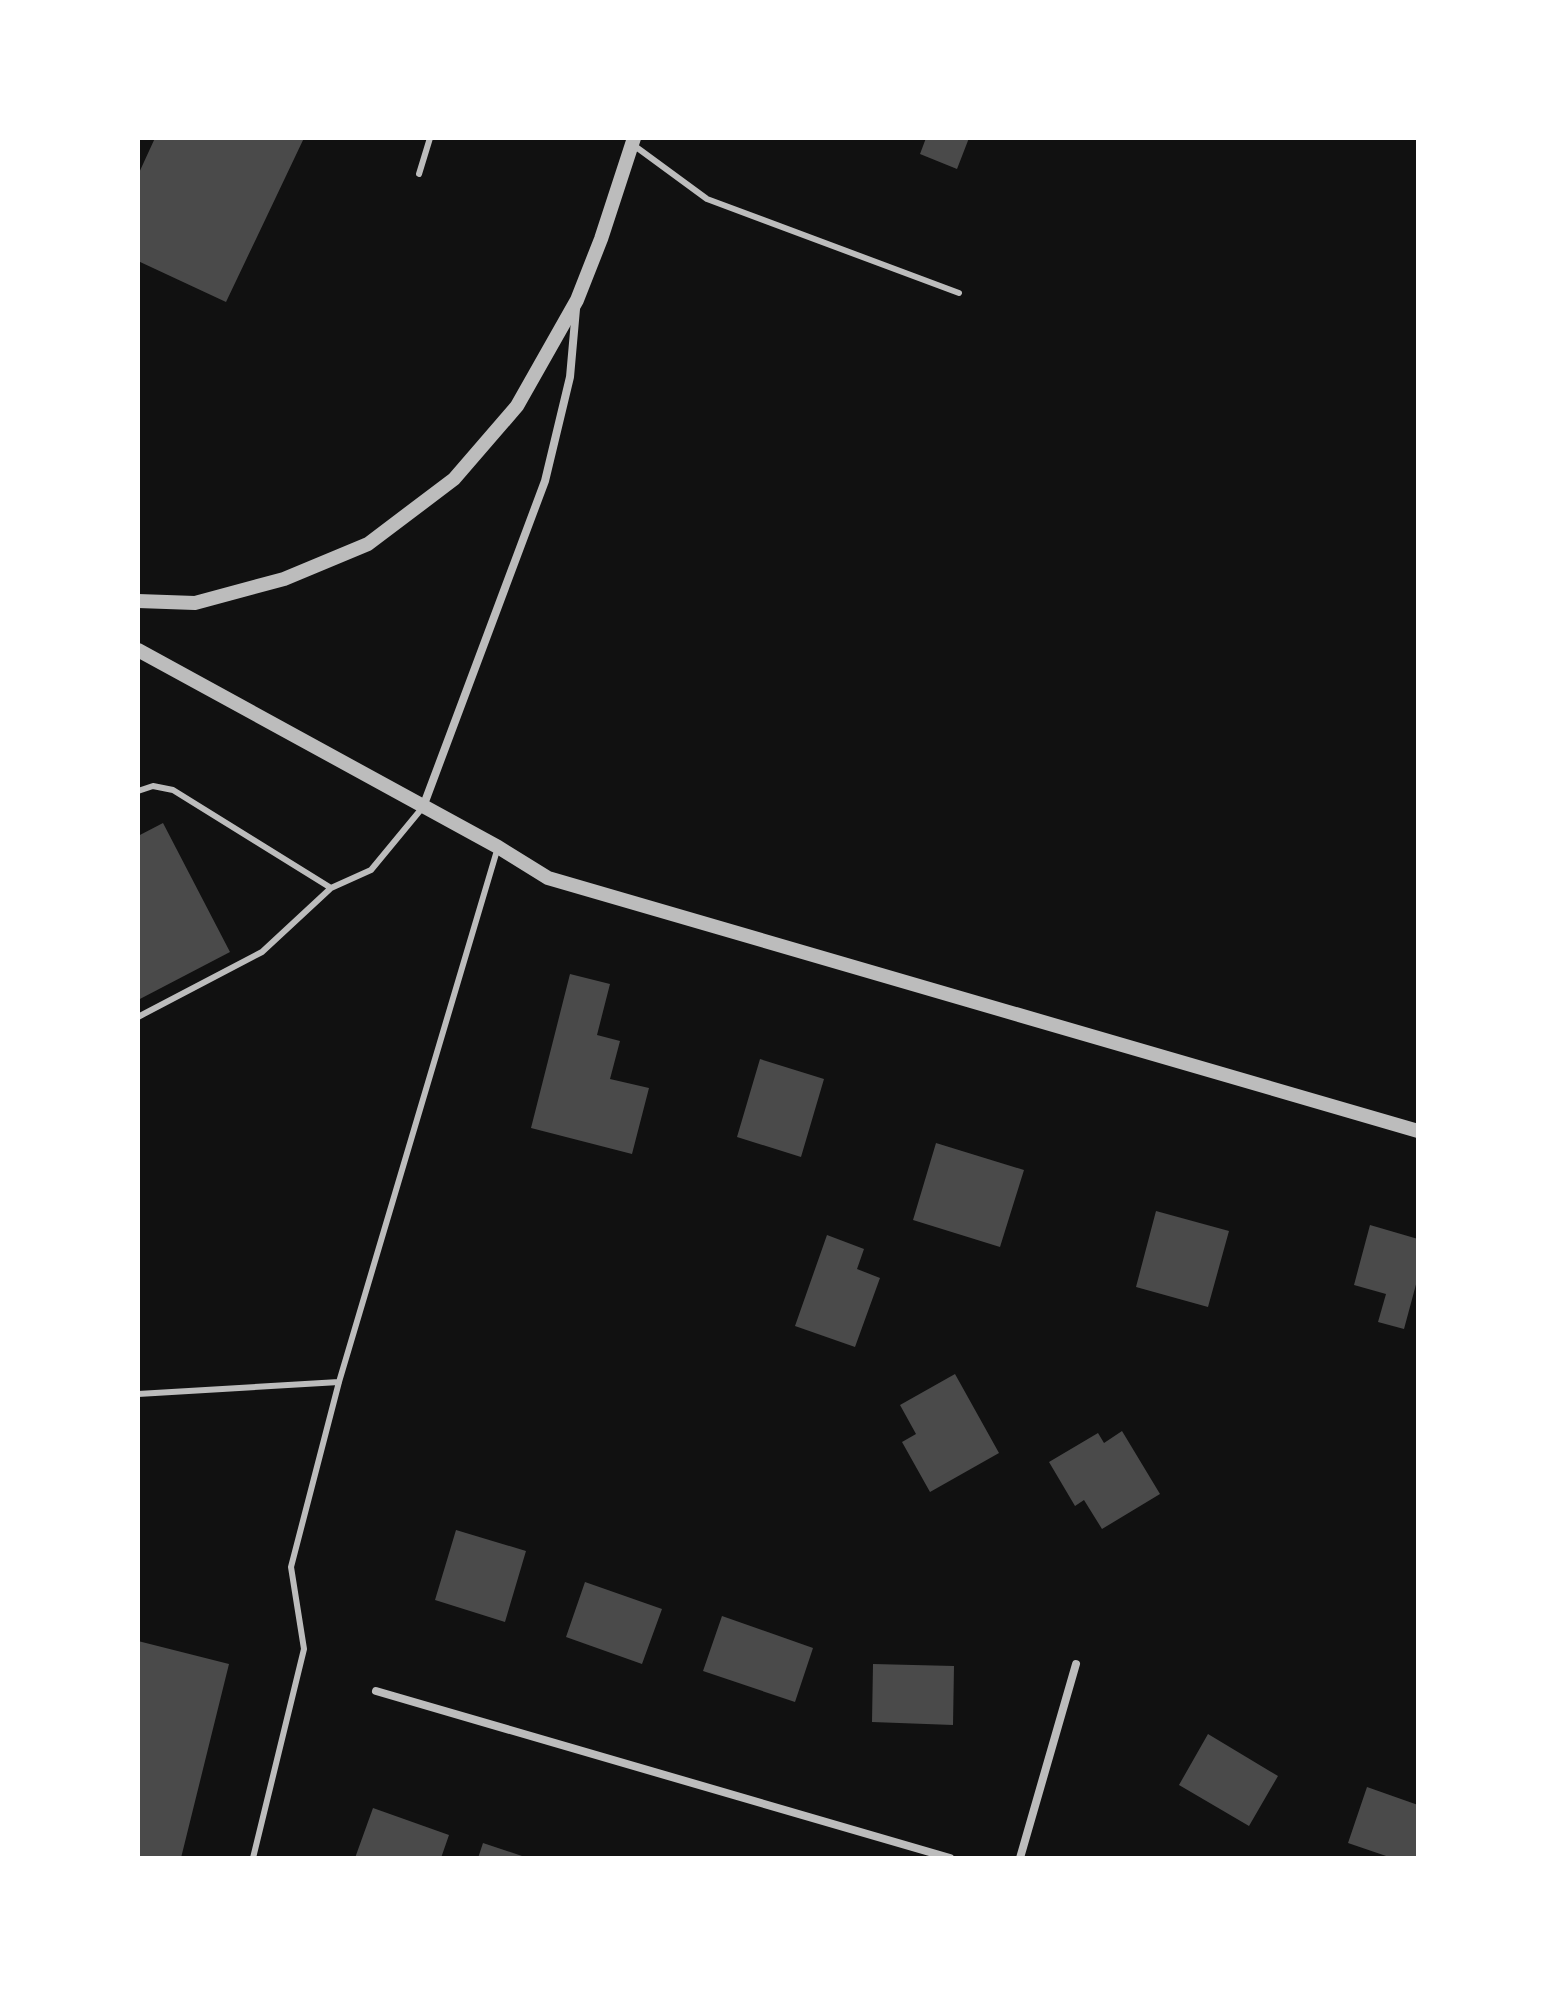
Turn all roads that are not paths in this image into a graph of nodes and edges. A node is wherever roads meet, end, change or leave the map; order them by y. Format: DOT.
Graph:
graph roads {
  1 [pos="430,138"];
  2 [pos="633,141"];
  3 [pos="419,174"];
  4 [pos="959,293"];
  5 [pos="577,300"];
  6 [pos="138,601"];
  7 [pos="138,650"];
  8 [pos="138,791"];
  9 [pos="423,807"];
  10 [pos="498,847"];
  11 [pos="331,888"];
  12 [pos="138,1017"];
  13 [pos="1418,1131"];
  14 [pos="339,1382"];
  15 [pos="138,1394"];
  16 [pos="1076,1664"];
  17 [pos="376,1691"];
  18 [pos="253,1858"];
  19 [pos="950,1858"];
  20 [pos="1020,1858"];
  1 -- 3 [label="lane"];
  2 -- 4 [label="lane"];
  2 -- 5 [label="street"];
  5 -- 6 [label="street"];
  5 -- 9 [label="street"];
  7 -- 9 [label="street"];
  8 -- 11 [label="lane"];
  9 -- 10 [label="street"];
  9 -- 11 [label="lane"];
  10 -- 13 [label="street"];
  10 -- 14 [label="lane"];
  11 -- 12 [label="lane"];
  14 -- 15 [label="lane"];
  14 -- 18 [label="lane"];
  16 -- 20 [label="street"];
  17 -- 19 [label="street"];
}
